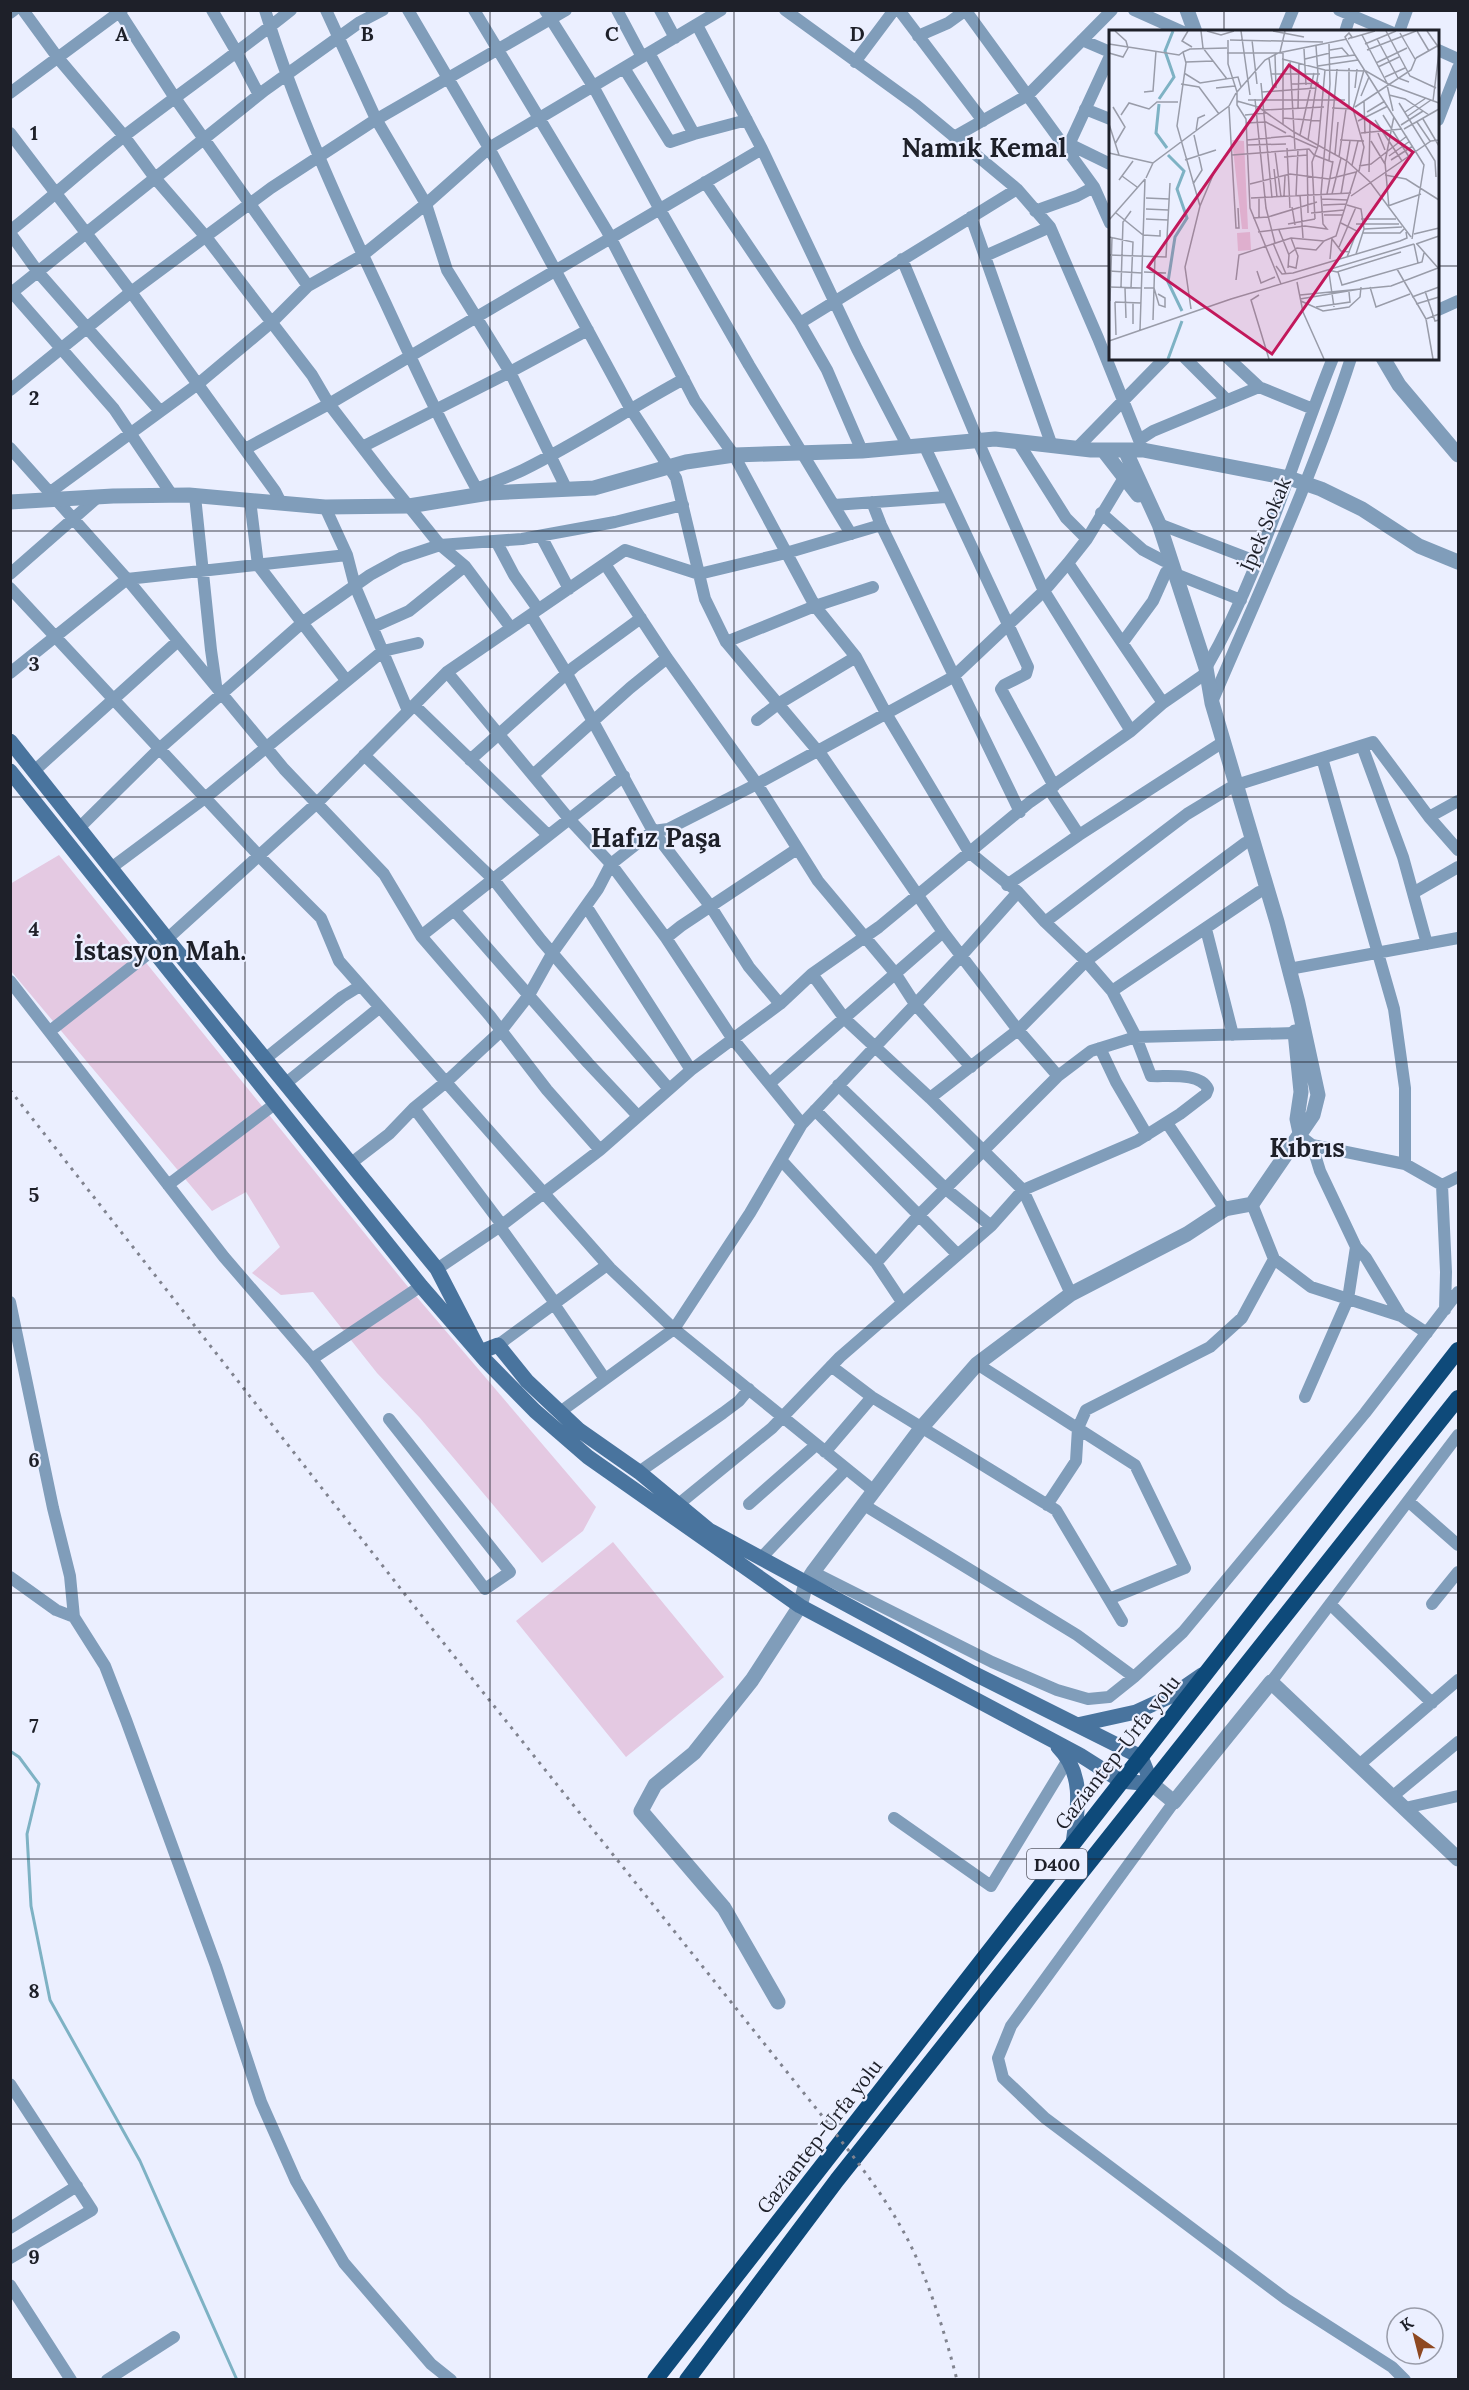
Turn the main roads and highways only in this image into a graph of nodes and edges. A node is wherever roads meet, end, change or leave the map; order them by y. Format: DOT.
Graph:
graph roads {
  1 [pos="10,741"];
  2 [pos="12,775"];
  3 [pos="1458,1350"];
  4 [pos="1456,1407"];
  5 [pos="1205,1673"];
  6 [pos="1077,1725"];
  7 [pos="1052,1740"];
  8 [pos="1141,1756"];
  9 [pos="1121,1781"];
  10 [pos="1152,1784"];
  11 [pos="1073,1843"];
  12 [pos="656,2379"];
  13 [pos="687,2379"];
  1 -- 6 [label="main road"];
  2 -- 7 [label="main road"];
  3 -- 5 [label="highway, Gaziantep-Urfa yolu / D400"];
  4 -- 10 [label="highway, D400"];
  5 -- 6 [label="main road"];
  5 -- 8 [label="highway, Gaziantep-Urfa yolu / D400"];
  6 -- 8 [label="main road"];
  7 -- 9 [label="main road"];
  7 -- 11 [label="main road"];
  8 -- 9 [label="highway, Gaziantep-Urfa yolu / D400"];
  8 -- 10 [label="main road"];
  9 -- 10 [label="main road"];
  9 -- 11 [label="highway, Gaziantep-Urfa yolu / D400"];
  10 -- 13 [label="highway, D400"];
  11 -- 12 [label="highway, Gaziantep-Urfa yolu / D400"];
}
